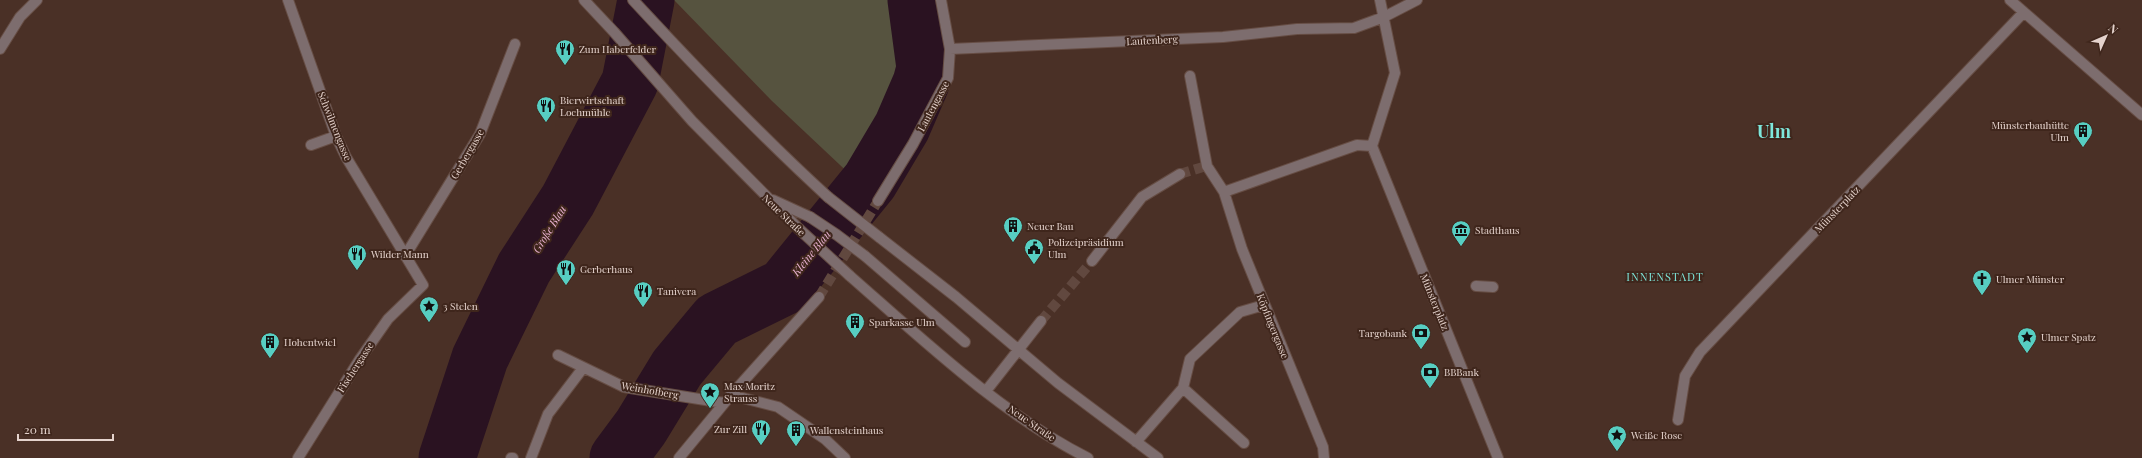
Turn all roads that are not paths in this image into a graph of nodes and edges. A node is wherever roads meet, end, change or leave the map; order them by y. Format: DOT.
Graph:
graph roads {
  1 [pos="37,0"];
  2 [pos="288,0"];
  3 [pos="584,0"];
  4 [pos="633,0"];
  5 [pos="941,0"];
  6 [pos="1380,0"];
  7 [pos="1417,0"];
  8 [pos="2010,0"];
  9 [pos="2024,12"];
  10 [pos="1384,17"];
  11 [pos="515,44"];
  12 [pos="0,49"];
  13 [pos="950,49"];
  14 [pos="1190,76"];
  15 [pos="2142,115"];
  16 [pos="336,136"];
  17 [pos="311,145"];
  18 [pos="1372,146"];
  19 [pos="1180,174"];
  20 [pos="1224,192"];
  21 [pos="766,197"];
  22 [pos="878,201"];
  23 [pos="405,256"];
  24 [pos="1092,261"];
  25 [pos="423,285"];
  26 [pos="1476,286"];
  27 [pos="1493,287"];
  28 [pos="819,297"];
  29 [pos="1264,305"];
  30 [pos="1041,321"];
  31 [pos="965,342"];
  32 [pos="1018,350"];
  33 [pos="558,355"];
  34 [pos="583,368"];
  35 [pos="1183,388"];
  36 [pos="986,391"];
  37 [pos="727,399"];
  38 [pos="1678,420"];
  39 [pos="1136,442"];
  40 [pos="1060,443"];
  41 [pos="1244,443"];
  42 [pos="298,458"];
  43 [pos="531,458"];
  44 [pos="679,458"];
  45 [pos="845,458"];
  46 [pos="1076,458"];
  47 [pos="1088,458"];
  48 [pos="1158,458"];
  49 [pos="1324,458"];
  50 [pos="1498,458"];
  1 -- 12 [label="street"];
  2 -- 16 [label="street, Schwilmengasse"];
  3 -- 21 [label="street, Neue Straße"];
  4 -- 32 [label="street, bridge"];
  5 -- 13 [label="street, Lautengasse"];
  6 -- 10 [label="street"];
  7 -- 10 [label="street"];
  8 -- 9 [label="street"];
  9 -- 15 [label="street"];
  9 -- 38 [label="street, Münsterplatz"];
  10 -- 13 [label="street, Lautenberg"];
  10 -- 18 [label="street"];
  11 -- 23 [label="street, Gerbergasse"];
  13 -- 22 [label="street, Lautengasse"];
  14 -- 20 [label="street"];
  16 -- 17 [label="street"];
  16 -- 23 [label="street, Schwilmengasse"];
  18 -- 20 [label="street"];
  18 -- 50 [label="street, Münsterplatz"];
  19 -- 24 [label="street"];
  20 -- 29 [label="street, Köpfingergasse"];
  21 -- 31 [label="street, bridge"];
  21 -- 36 [label="street, Neue Straße, bridge"];
  23 -- 25 [label="street, Schwilmengasse"];
  25 -- 42 [label="street, Fischergasse"];
  26 -- 27 [label="street"];
  28 -- 37 [label="street"];
  29 -- 35 [label="street"];
  29 -- 49 [label="street, Köpfingergasse"];
  30 -- 32 [label="street"];
  32 -- 36 [label="street"];
  32 -- 39 [label="street"];
  33 -- 34 [label="street, Weinhofberg"];
  34 -- 37 [label="street, Weinhofberg"];
  34 -- 43 [label="street"];
  35 -- 39 [label="street"];
  35 -- 41 [label="street"];
  36 -- 40 [label="street, Neue Straße"];
  37 -- 44 [label="street"];
  37 -- 45 [label="street, Weinhofberg"];
  39 -- 48 [label="street"];
  40 -- 46 [label="street"];
  40 -- 47 [label="street, Neue Straße"];
}
